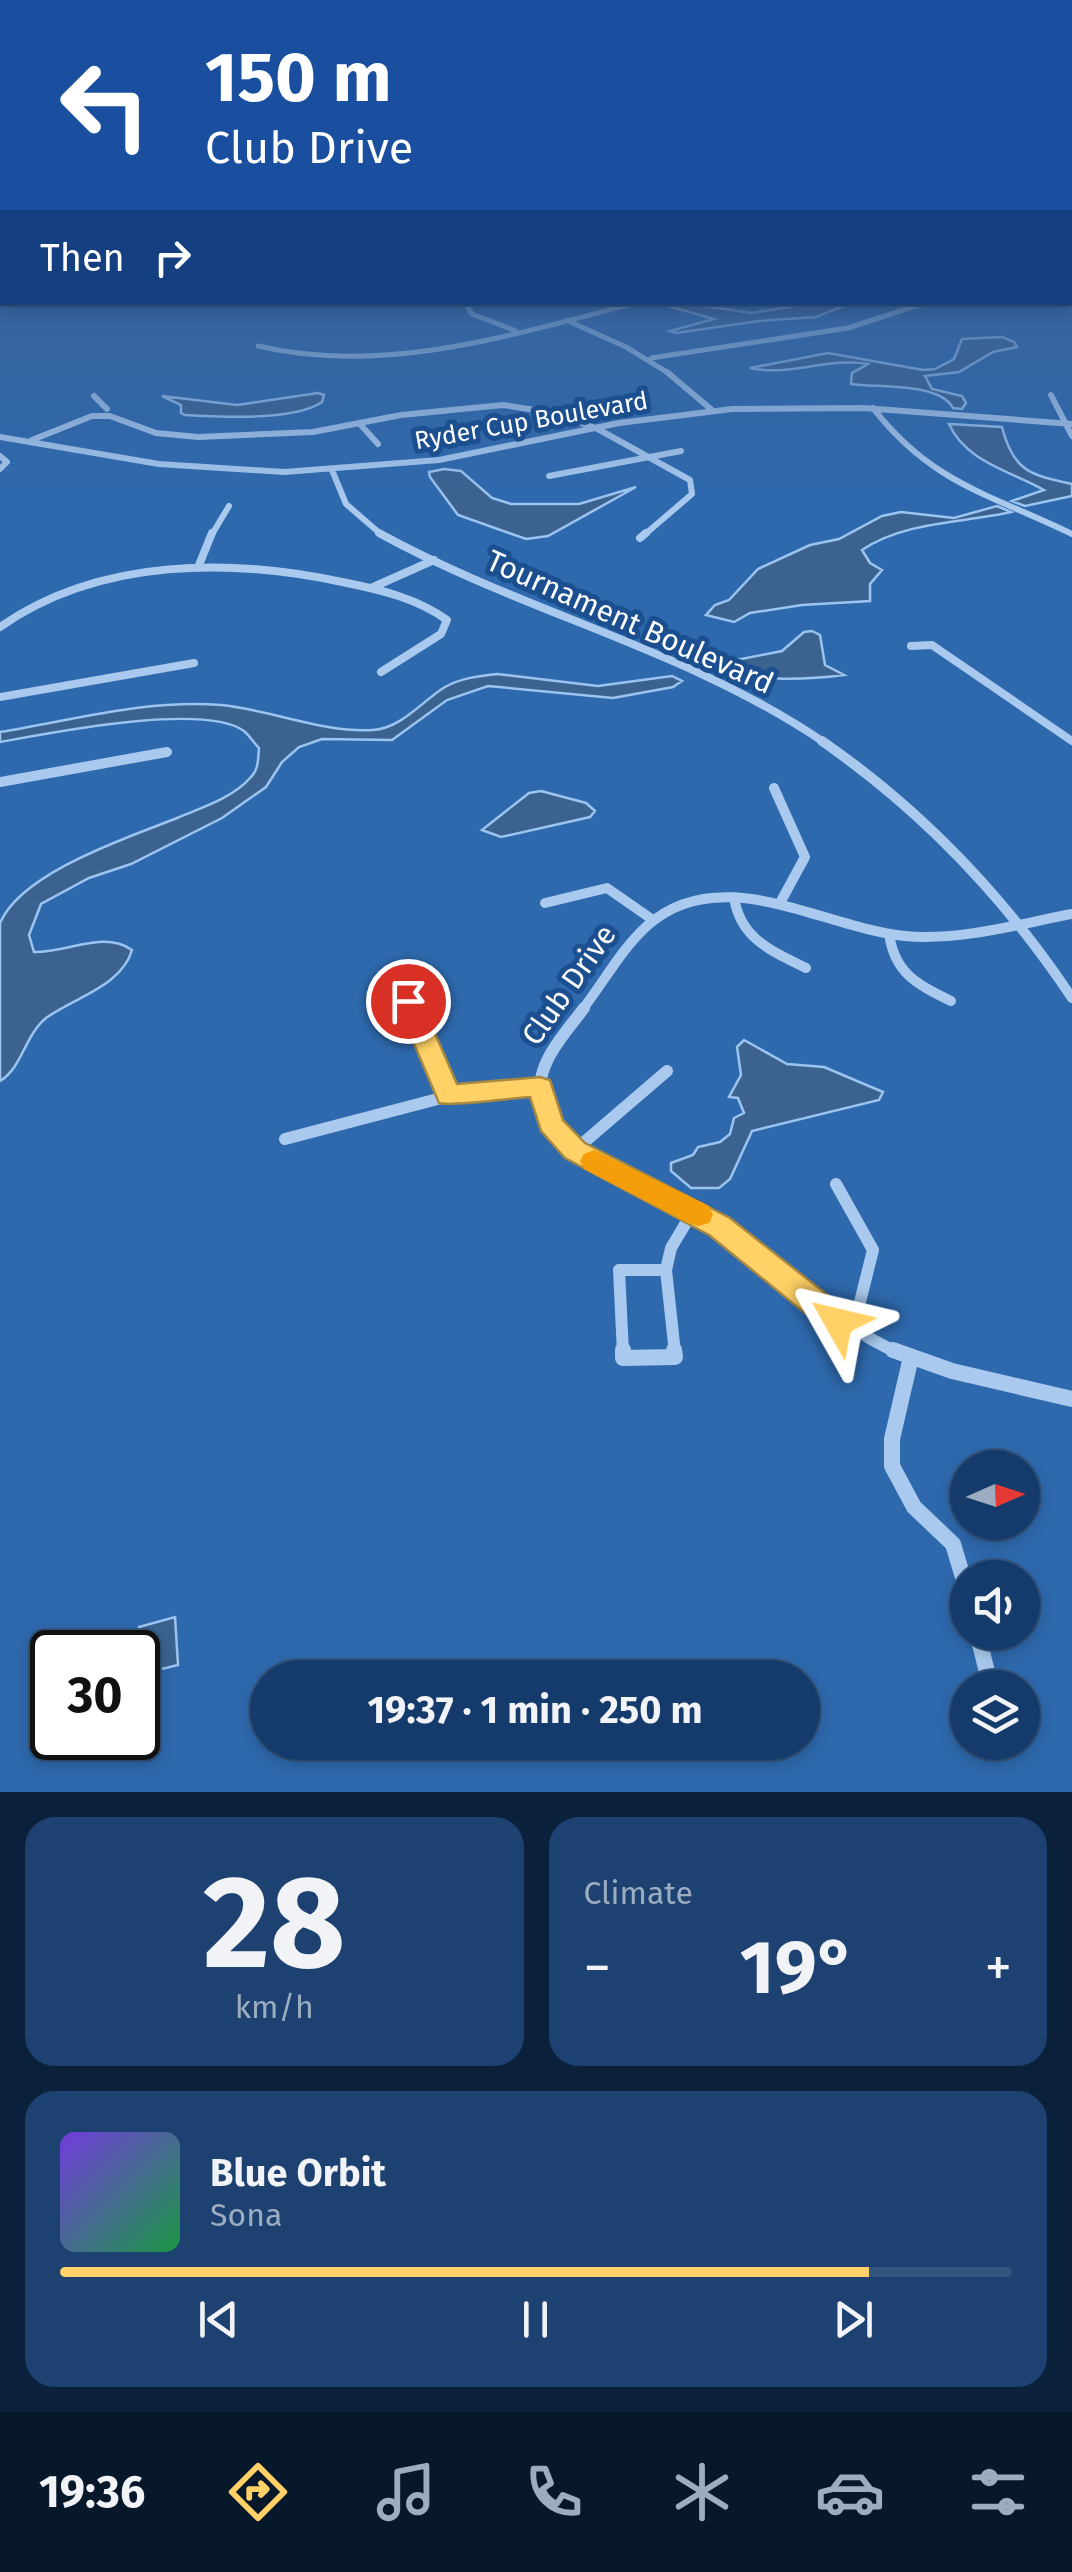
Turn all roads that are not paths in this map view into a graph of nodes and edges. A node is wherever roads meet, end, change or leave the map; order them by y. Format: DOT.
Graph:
graph roads {
  1 [pos="516,331"];
  2 [pos="589,331"];
  3 [pos="836,331"];
  4 [pos="258,346"];
  5 [pos="650,358"];
  6 [pos="1050,395"];
  7 [pos="94,396"];
  8 [pos="873,408"];
  9 [pos="712,410"];
  10 [pos="109,413"];
  11 [pos="359,423"];
  12 [pos="1068,424"];
  13 [pos="596,428"];
  14 [pos="0,436"];
  15 [pos="1072,436"];
  16 [pos="31,441"];
  17 [pos="378,444"];
  18 [pos="682,451"];
  19 [pos="646,455"];
  20 [pos="0,456"];
  21 [pos="0,469"];
  22 [pos="332,470"];
  23 [pos="549,476"];
  24 [pos="229,506"];
  25 [pos="1072,534"];
  26 [pos="640,538"];
  27 [pos="434,560"];
  28 [pos="200,566"];
  29 [pos="370,588"];
  30 [pos="0,627"];
  31 [pos="911,646"];
  32 [pos="194,663"];
  33 [pos="382,672"];
  34 [pos="0,698"];
  35 [pos="1072,741"];
  36 [pos="167,752"];
  37 [pos="0,782"];
  38 [pos="774,788"];
  39 [pos="734,897"];
  40 [pos="780,903"];
  41 [pos="545,904"];
  42 [pos="1072,914"];
  43 [pos="653,920"];
  44 [pos="1020,923"];
  45 [pos="889,934"];
  46 [pos="806,968"];
  47 [pos="1072,998"];
  48 [pos="408,1001"];
  49 [pos="951,1001"];
  50 [pos="666,1071"];
  51 [pos="540,1086"];
  52 [pos="448,1096"];
  53 [pos="284,1139"];
  54 [pos="575,1150"];
  55 [pos="836,1184"];
  56 [pos="692,1211"];
  57 [pos="666,1270"];
  58 [pos="853,1330"];
  59 [pos="911,1357"];
  60 [pos="1072,1399"];
  61 [pos="958,1560"];
  1 -- 4 [label="street"];
  2 -- 5 [label="street"];
  3 -- 5 [label="street"];
  5 -- 9 [label="street"];
  6 -- 12 [label="street"];
  7 -- 10 [label="street"];
  8 -- 9 [label="street, Ryder Cup Boulevard"];
  8 -- 12 [label="street, Ryder Cup Boulevard"];
  8 -- 25 [label="street"];
  9 -- 13 [label="street, Ryder Cup Boulevard"];
  10 -- 11 [label="street"];
  10 -- 16 [label="street"];
  11 -- 13 [label="street"];
  11 -- 17 [label="street"];
  12 -- 15 [label="street"];
  13 -- 19 [label="street"];
  13 -- 22 [label="street, Ryder Cup Boulevard"];
  14 -- 16 [label="street, Ryder Cup Boulevard"];
  16 -- 22 [label="street, Ryder Cup Boulevard"];
  18 -- 19 [label="street"];
  19 -- 23 [label="street"];
  19 -- 26 [label="street"];
  20 -- 21 [label="street"];
  22 -- 27 [label="street, Tournament Boulevard"];
  24 -- 28 [label="street"];
  27 -- 29 [label="street"];
  27 -- 44 [label="street, Tournament Boulevard"];
  28 -- 29 [label="street"];
  28 -- 30 [label="street"];
  29 -- 33 [label="street"];
  31 -- 35 [label="street"];
  32 -- 34 [label="street"];
  36 -- 37 [label="street"];
  38 -- 40 [label="street"];
  39 -- 40 [label="street, Club Drive"];
  39 -- 43 [label="street, Club Drive"];
  39 -- 46 [label="street"];
  40 -- 45 [label="street, Club Drive"];
  41 -- 43 [label="street, Club Drive"];
  42 -- 44 [label="street, Club Drive"];
  43 -- 51 [label="street, Club Drive"];
  44 -- 45 [label="street, Club Drive"];
  44 -- 47 [label="street, Tournament Boulevard"];
  45 -- 49 [label="street"];
  48 -- 52 [label="street"];
  50 -- 54 [label="street"];
  51 -- 52 [label="street, Club Drive"];
  51 -- 54 [label="street, Club Drive"];
  52 -- 53 [label="street, Club Drive"];
  54 -- 56 [label="street, Club Drive"];
  55 -- 58 [label="street"];
  56 -- 57 [label="street"];
  56 -- 58 [label="street, Club Drive"];
  57 -- 57 [label="street"];
  58 -- 59 [label="street, Club Drive"];
  59 -- 60 [label="street, Club Drive"];
  59 -- 61 [label="street"];
}
